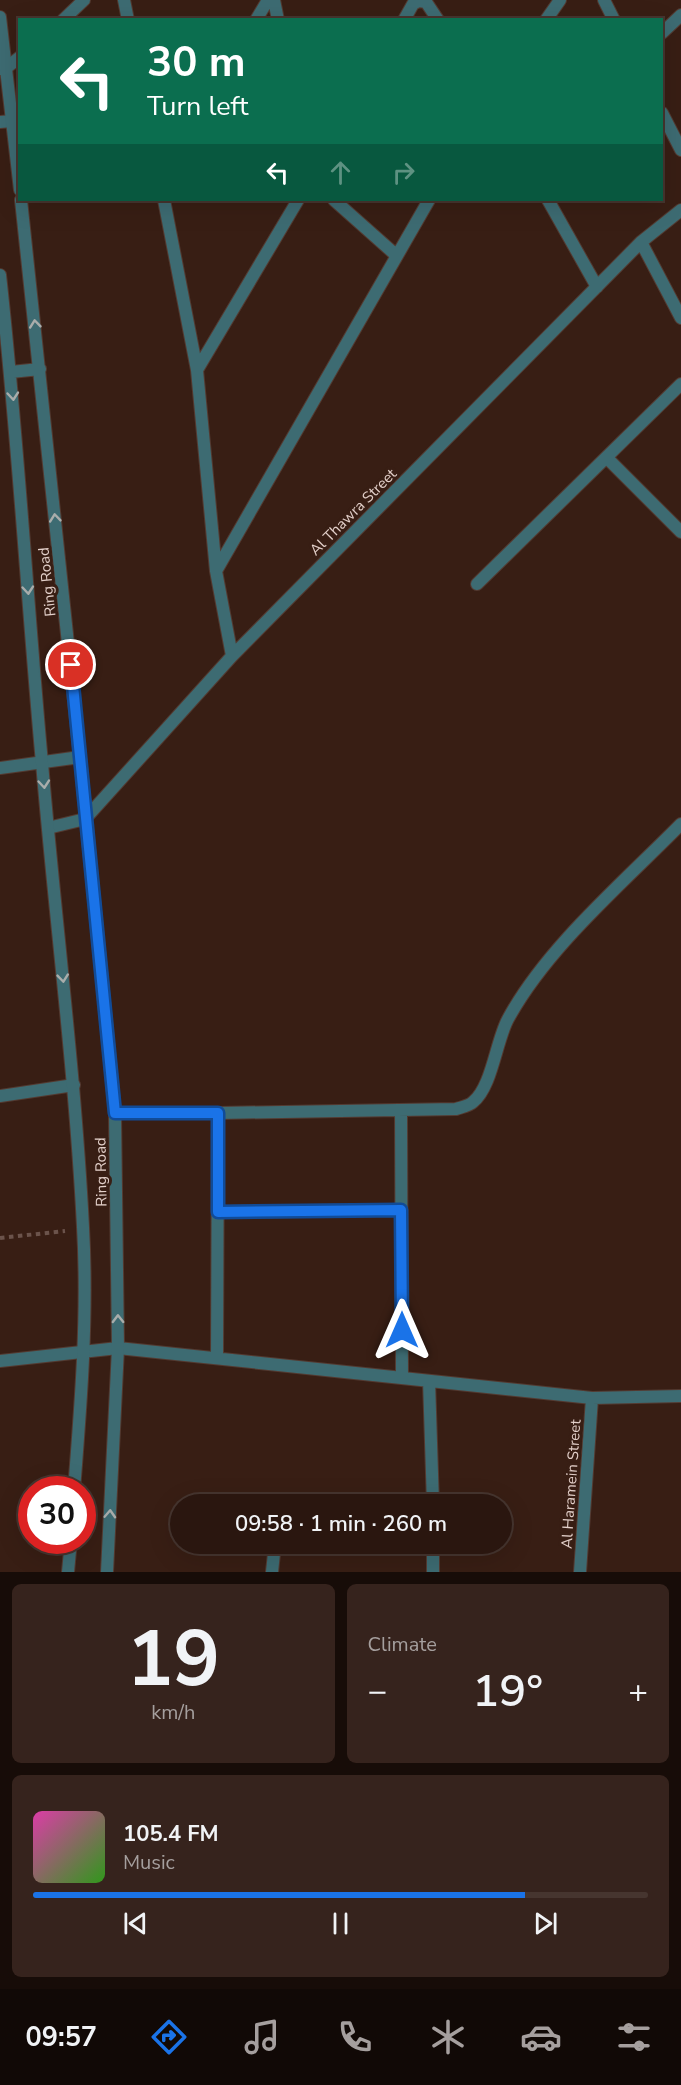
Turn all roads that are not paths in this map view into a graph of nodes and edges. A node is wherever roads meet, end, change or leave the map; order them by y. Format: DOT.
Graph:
graph roads {
  1 [pos="84,0"];
  2 [pos="124,0"];
  3 [pos="268,0"];
  4 [pos="274,0"];
  5 [pos="560,0"];
  6 [pos="604,0"];
  7 [pos="681,15"];
  8 [pos="0,17"];
  9 [pos="65,18"];
  10 [pos="128,18"];
  11 [pos="257,18"];
  12 [pos="278,18"];
  13 [pos="405,18"];
  14 [pos="437,18"];
  15 [pos="547,18"];
  16 [pos="613,18"];
  17 [pos="663,32"];
  18 [pos="18,58"];
  19 [pos="3,68"];
  20 [pos="663,115"];
  21 [pos="6,122"];
  22 [pos="681,150"];
  23 [pos="18,180"];
  24 [pos="21,201"];
  25 [pos="164,201"];
  26 [pos="297,201"];
  27 [pos="335,201"];
  28 [pos="428,201"];
  29 [pos="549,201"];
  30 [pos="681,210"];
  31 [pos="641,242"];
  32 [pos="397,256"];
  33 [pos="0,275"];
  34 [pos="597,287"];
  35 [pos="2,302"];
  36 [pos="681,318"];
  37 [pos="40,369"];
  38 [pos="197,370"];
  39 [pos="11,372"];
  40 [pos="681,384"];
  41 [pos="607,458"];
  42 [pos="681,532"];
  43 [pos="216,571"];
  44 [pos="477,584"];
  45 [pos="232,656"];
  46 [pos="80,757"];
  47 [pos="42,762"];
  48 [pos="0,768"];
  49 [pos="86,819"];
  50 [pos="681,824"];
  51 [pos="48,828"];
  52 [pos="74,1085"];
  53 [pos="0,1096"];
  54 [pos="400,1110"];
  55 [pos="115,1113"];
  56 [pos="218,1113"];
  57 [pos="401,1210"];
  58 [pos="218,1212"];
  59 [pos="118,1348"];
  60 [pos="85,1352"];
  61 [pos="217,1357"];
  62 [pos="0,1361"];
  63 [pos="402,1378"];
  64 [pos="429,1381"];
  65 [pos="681,1396"];
  66 [pos="592,1398"];
  67 [pos="75,1476"];
  68 [pos="433,1494"];
  69 [pos="70,1554"];
  70 [pos="274,1554"];
  71 [pos="433,1554"];
  72 [pos="68,1572"];
  73 [pos="106,1572"];
  74 [pos="272,1572"];
  75 [pos="433,1572"];
  76 [pos="579,1572"];
  1 -- 9 [label="street"];
  2 -- 10 [label="street"];
  3 -- 11 [label="street"];
  4 -- 12 [label="street"];
  5 -- 15 [label="street"];
  6 -- 16 [label="street"];
  7 -- 17 [label="street"];
  8 -- 19 [label="street"];
  13 -- 14 [label="street"];
  18 -- 19 [label="street"];
  19 -- 21 [label="street"];
  20 -- 22 [label="street"];
  21 -- 23 [label="street"];
  37 -- 24 [label="street, Ring Road, one-way"];
  25 -- 38 [label="street"];
  26 -- 38 [label="street"];
  27 -- 32 [label="street"];
  28 -- 32 [label="street"];
  29 -- 34 [label="street"];
  30 -- 31 [label="street, Al Thawra Street"];
  31 -- 34 [label="street, Al Thawra Street"];
  31 -- 36 [label="street"];
  32 -- 43 [label="street"];
  33 -- 35 [label="street, Ring Road"];
  34 -- 45 [label="street, Al Thawra Street"];
  35 -- 39 [label="street, Ring Road"];
  37 -- 39 [label="street"];
  46 -- 37 [label="street, Ring Road, one-way"];
  38 -- 43 [label="street"];
  39 -- 47 [label="street, Ring Road, one-way"];
  40 -- 41 [label="street"];
  41 -- 42 [label="street"];
  41 -- 44 [label="street"];
  43 -- 45 [label="street"];
  45 -- 49 [label="street, Al Thawra Street"];
  46 -- 47 [label="street"];
  46 -- 49 [label="street, Ring Road"];
  47 -- 48 [label="street"];
  47 -- 51 [label="street, Ring Road, one-way"];
  49 -- 51 [label="street"];
  49 -- 55 [label="street, Ring Road"];
  50 -- 54 [label="street"];
  51 -- 52 [label="street, Ring Road, one-way"];
  52 -- 53 [label="street"];
  52 -- 60 [label="street, Ring Road"];
  54 -- 56 [label="street"];
  54 -- 57 [label="street"];
  55 -- 56 [label="street"];
  59 -- 55 [label="street, Ring Road, one-way"];
  56 -- 58 [label="street"];
  57 -- 58 [label="street"];
  57 -- 63 [label="street"];
  58 -- 61 [label="street"];
  59 -- 60 [label="street"];
  59 -- 61 [label="street"];
  73 -- 59 [label="street, Ring Road, one-way"];
  60 -- 62 [label="street"];
  60 -- 67 [label="street, Ring Road"];
  61 -- 63 [label="street"];
  63 -- 64 [label="street"];
  64 -- 66 [label="street"];
  64 -- 68 [label="street"];
  65 -- 66 [label="street"];
  66 -- 76 [label="street, Al Haramein Street"];
  69 -- 72 [label="street"];
  70 -- 74 [label="street"];
  71 -- 75 [label="street"];
}
